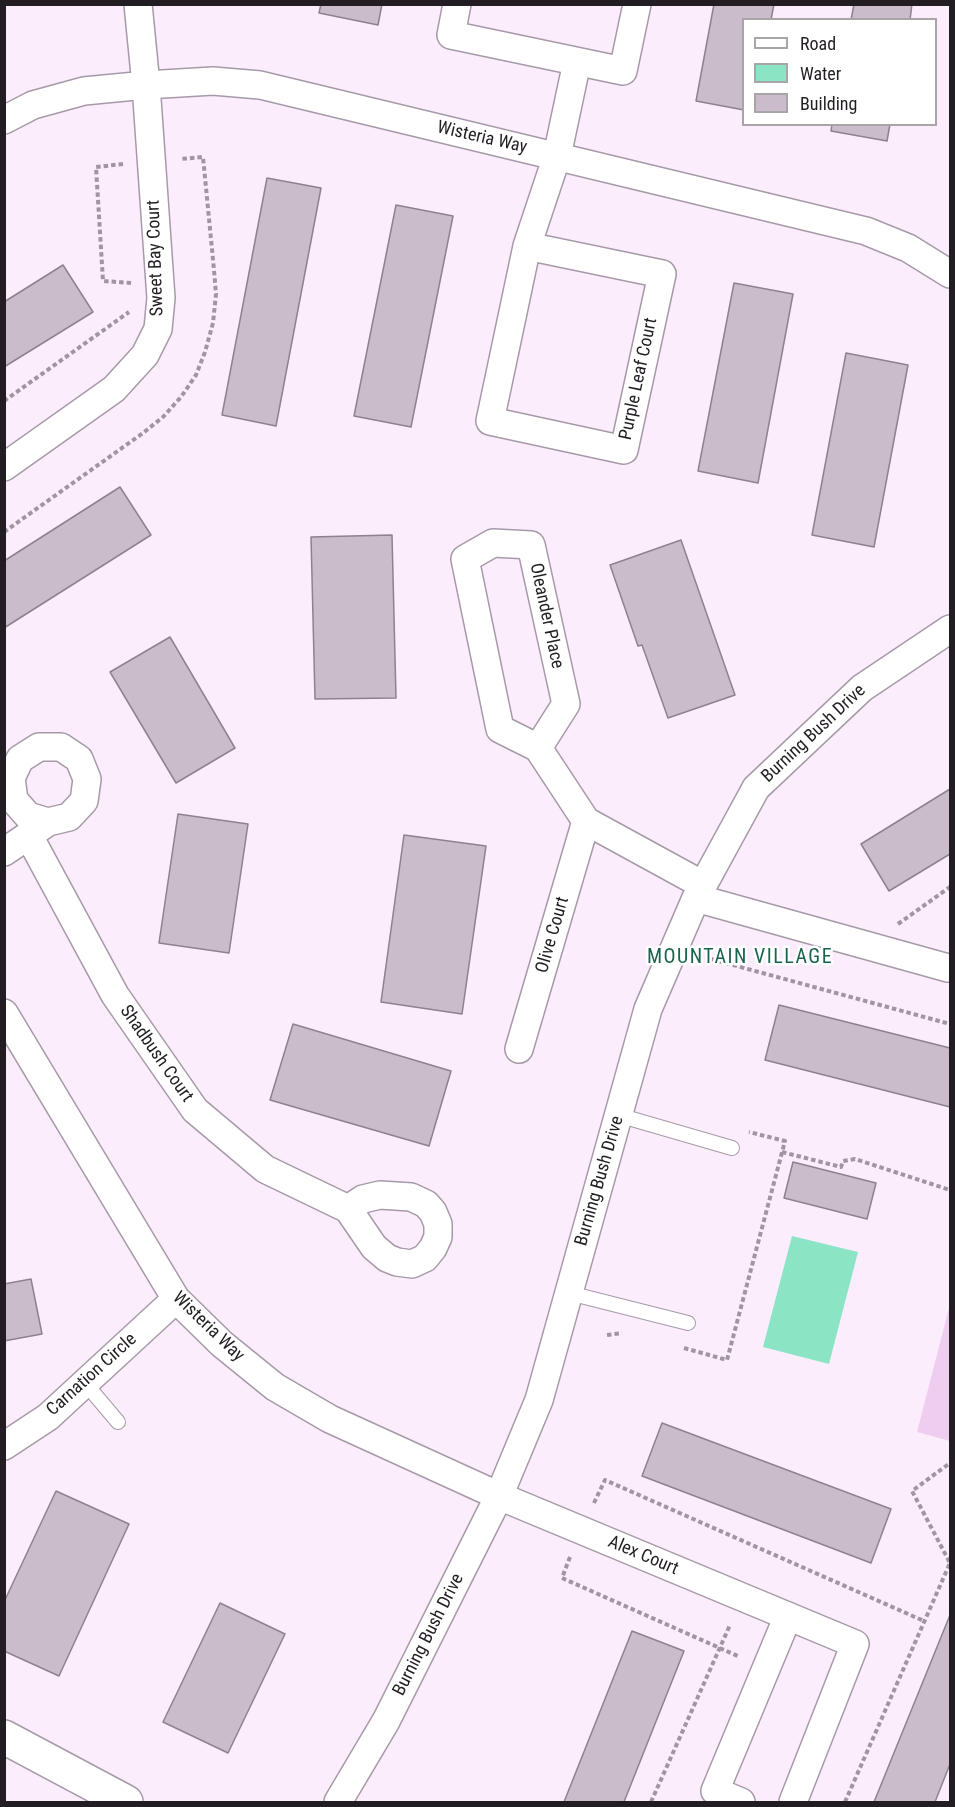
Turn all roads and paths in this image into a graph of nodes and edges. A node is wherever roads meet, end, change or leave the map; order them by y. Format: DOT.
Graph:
graph roads {
  1 [pos="138,4"];
  2 [pos="457,4"];
  3 [pos="637,4"];
  4 [pos="577,62"];
  5 [pos="146,85"];
  6 [pos="4,120"];
  7 [pos="557,156"];
  8 [pos="127,163"];
  9 [pos="527,246"];
  10 [pos="951,274"];
  11 [pos="139,284"];
  12 [pos="134,306"];
  13 [pos="4,401"];
  14 [pos="4,467"];
  15 [pos="951,629"];
  16 [pos="538,748"];
  17 [pos="586,821"];
  18 [pos="4,852"];
  19 [pos="699,891"];
  20 [pos="711,959"];
  21 [pos="950,967"];
  22 [pos="4,1013"];
  23 [pos="951,1024"];
  24 [pos="519,1049"];
  25 [pos="618,1115"];
  26 [pos="739,1129"];
  27 [pos="732,1148"];
  28 [pos="782,1152"];
  29 [pos="951,1191"];
  30 [pos="348,1209"];
  31 [pos="569,1293"];
  32 [pos="176,1299"];
  33 [pos="688,1323"];
  34 [pos="626,1333"];
  35 [pos="607,1335"];
  36 [pos="682,1348"];
  37 [pos="85,1383"];
  38 [pos="118,1422"];
  39 [pos="4,1446"];
  40 [pos="951,1463"];
  41 [pos="499,1496"];
  42 [pos="592,1507"];
  43 [pos="573,1551"];
  44 [pos="742,1598"];
  45 [pos="788,1616"];
  46 [pos="924,1622"];
  47 [pos="720,1648"];
  48 [pos="766,1668"];
  49 [pos="4,1737"];
  50 [pos="126,1803"];
  51 [pos="338,1803"];
  52 [pos="651,1803"];
  53 [pos="741,1803"];
  54 [pos="793,1803"];
  55 [pos="845,1803"];
  1 -- 5 [label="street, Sweet Bay Court"];
  2 -- 4 [label="street"];
  3 -- 4 [label="street"];
  4 -- 7 [label="street, Purple Leaf Court"];
  5 -- 6 [label="street, Wisteria Way"];
  5 -- 7 [label="street, Wisteria Way"];
  5 -- 14 [label="street, Sweet Bay Court"];
  7 -- 9 [label="street, Purple Leaf Court"];
  7 -- 10 [label="street, Wisteria Way"];
  8 -- 11 [label="path"];
  9 -- 9 [label="street, Purple Leaf Court"];
  12 -- 13 [label="path"];
  15 -- 19 [label="street, Burning Bush Drive"];
  16 -- 16 [label="street, Oleander Place"];
  16 -- 17 [label="street"];
  17 -- 19 [label="street"];
  17 -- 24 [label="street, Olive Court"];
  18 -- 30 [label="street, Shadbush Court"];
  19 -- 21 [label="street"];
  19 -- 25 [label="street, Burning Bush Drive"];
  20 -- 23 [label="path"];
  22 -- 32 [label="street, Wisteria Way"];
  25 -- 27 [label="lane"];
  25 -- 31 [label="street, Burning Bush Drive"];
  26 -- 28 [label="path"];
  28 -- 29 [label="path"];
  28 -- 36 [label="path"];
  31 -- 33 [label="lane"];
  31 -- 41 [label="street, Burning Bush Drive"];
  32 -- 37 [label="street, Carnation Circle"];
  32 -- 41 [label="street, Wisteria Way"];
  34 -- 35 [label="path"];
  37 -- 38 [label="lane"];
  37 -- 39 [label="street, Carnation Circle"];
  40 -- 46 [label="path"];
  41 -- 44 [label="street, Alex Court"];
  41 -- 51 [label="street, Burning Bush Drive"];
  42 -- 46 [label="path"];
  43 -- 47 [label="path"];
  44 -- 45 [label="street, Alex Court"];
  44 -- 47 [label="path"];
  45 -- 48 [label="street"];
  45 -- 54 [label="street, Alex Court"];
  46 -- 55 [label="path"];
  47 -- 48 [label="path"];
  47 -- 52 [label="path"];
  48 -- 53 [label="street"];
  49 -- 50 [label="main road"];
}
